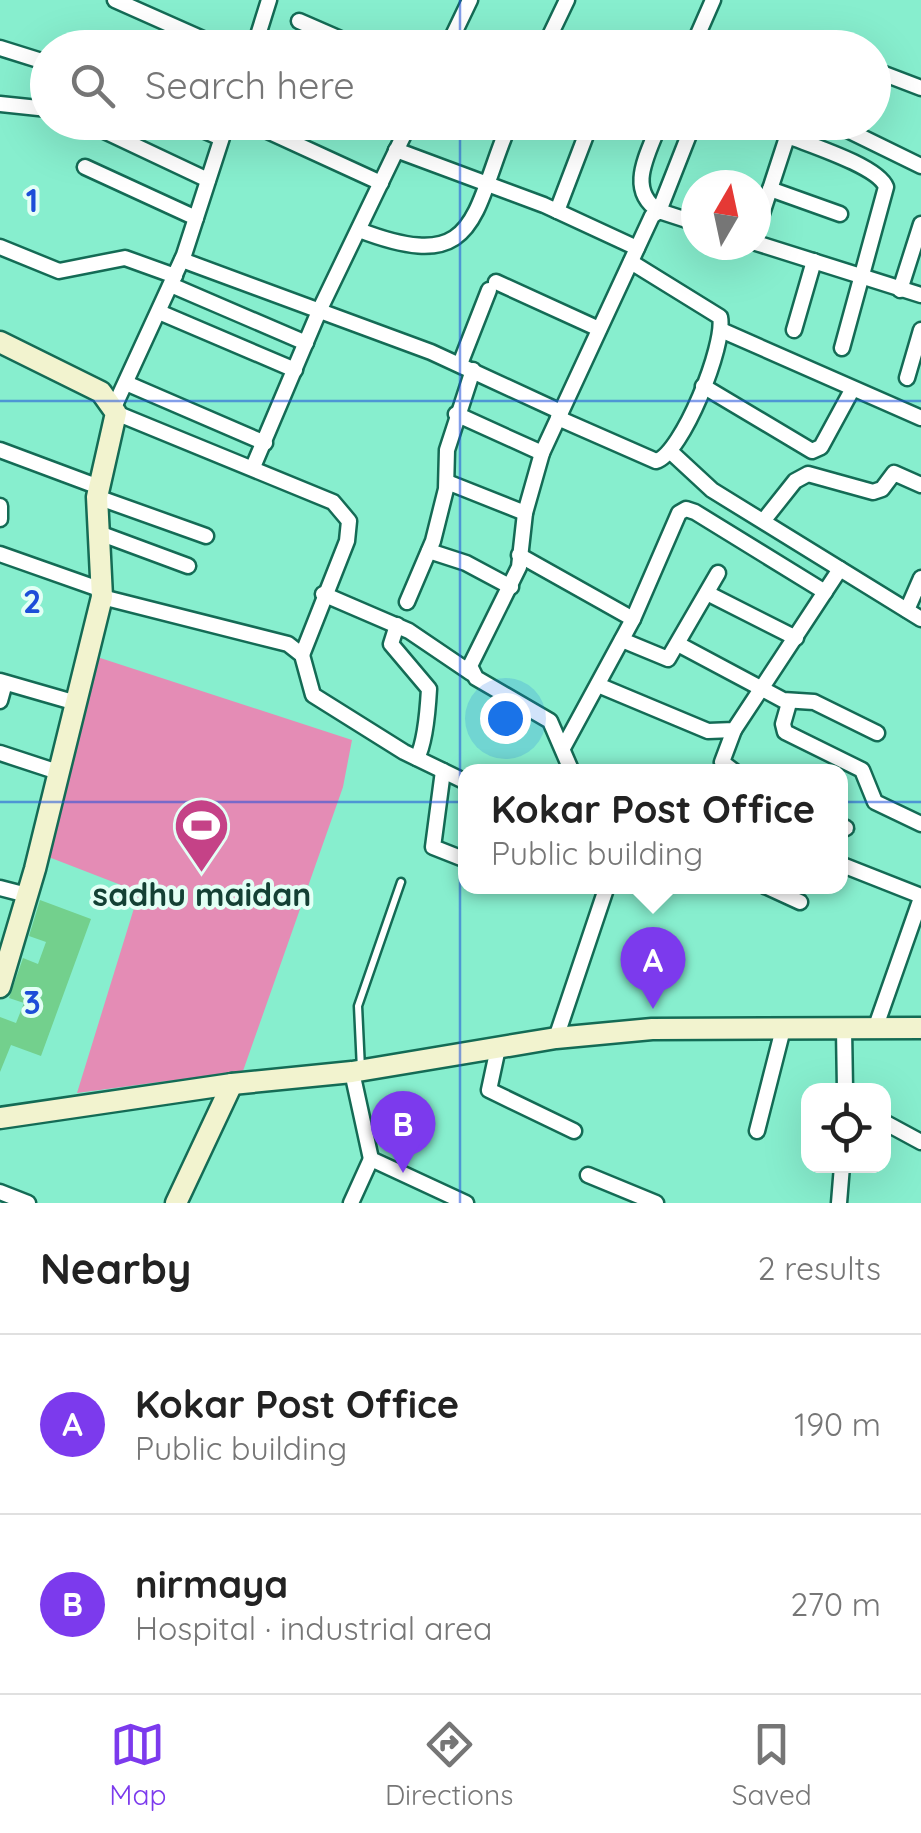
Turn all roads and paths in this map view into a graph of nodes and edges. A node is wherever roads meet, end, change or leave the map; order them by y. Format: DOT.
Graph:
graph roads {
  1 [pos="116,0"];
  2 [pos="269,0"];
  3 [pos="470,0"];
  4 [pos="567,0"];
  5 [pos="714,0"];
  6 [pos="299,21"];
  7 [pos="183,30"];
  8 [pos="260,30"];
  9 [pos="320,30"];
  10 [pos="456,30"];
  11 [pos="553,30"];
  12 [pos="700,30"];
  13 [pos="0,48"];
  14 [pos="30,57"];
  15 [pos="891,77"];
  16 [pos="921,88"];
  17 [pos="0,104"];
  18 [pos="30,107"];
  19 [pos="124,140"];
  20 [pos="220,140"];
  21 [pos="287,140"];
  22 [pos="401,140"];
  23 [pos="502,140"];
  24 [pos="583,140"];
  25 [pos="654,140"];
  26 [pos="687,140"];
  27 [pos="786,140"];
  28 [pos="810,140"];
  29 [pos="868,140"];
  30 [pos="396,150"];
  31 [pos="921,166"];
  32 [pos="85,167"];
  33 [pos="208,180"];
  34 [pos="485,182"];
  35 [pos="381,183"];
  36 [pos="771,185"];
  37 [pos="771,188"];
  38 [pos="659,210"];
  39 [pos="557,211"];
  40 [pos="840,214"];
  41 [pos="196,218"];
  42 [pos="681,218"];
  43 [pos="921,224"];
  44 [pos="359,230"];
  45 [pos="0,247"];
  46 [pos="771,248"];
  47 [pos="634,255"];
  48 [pos="182,260"];
  49 [pos="814,262"];
  50 [pos="859,276"];
  51 [pos="173,280"];
  52 [pos="900,290"];
  53 [pos="921,295"];
  54 [pos="320,309"];
  55 [pos="159,312"];
  56 [pos="599,330"];
  57 [pos="722,330"];
  58 [pos="794,330"];
  59 [pos="921,330"];
  60 [pos="0,342"];
  61 [pos="306,343"];
  62 [pos="842,348"];
  63 [pos="918,348"];
  64 [pos="466,367"];
  65 [pos="296,370"];
  66 [pos="907,378"];
  67 [pos="126,384"];
  68 [pos="703,386"];
  69 [pos="852,390"];
  70 [pos="115,409"];
  71 [pos="456,414"];
  72 [pos="559,415"];
  73 [pos="921,418"];
  74 [pos="264,443"];
  75 [pos="0,450"];
  76 [pos="542,453"];
  77 [pos="672,453"];
  78 [pos="254,467"];
  79 [pos="447,482"];
  80 [pos="921,485"];
  81 [pos="98,492"];
  82 [pos="0,506"];
  83 [pos="525,513"];
  84 [pos="0,519"];
  85 [pos="764,520"];
  86 [pos="99,533"];
  87 [pos="206,536"];
  88 [pos="428,551"];
  89 [pos="0,554"];
  90 [pos="519,556"];
  91 [pos="188,566"];
  92 [pos="840,569"];
  93 [pos="718,574"];
  94 [pos="921,578"];
  95 [pos="511,587"];
  96 [pos="707,592"];
  97 [pos="825,592"];
  98 [pos="102,593"];
  99 [pos="323,594"];
  100 [pos="407,602"];
  101 [pos="914,614"];
  102 [pos="633,619"];
  103 [pos="397,625"];
  104 [pos="796,638"];
  105 [pos="622,640"];
  106 [pos="678,644"];
  107 [pos="302,655"];
  108 [pos="471,673"];
  109 [pos="3,682"];
  110 [pos="598,685"];
  111 [pos="762,690"];
  112 [pos="0,701"];
  113 [pos="73,702"];
  114 [pos="789,703"];
  115 [pos="734,730"];
  116 [pos="877,733"];
  117 [pos="563,748"];
  118 [pos="0,753"];
  119 [pos="418,758"];
  120 [pos="569,764"];
  121 [pos="725,764"];
  122 [pos="443,771"];
  123 [pos="58,772"];
  124 [pos="458,778"];
  125 [pos="921,824"];
  126 [pos="458,857"];
  127 [pos="848,867"];
  128 [pos="401,882"];
  129 [pos="0,888"];
  130 [pos="604,894"];
  131 [pos="782,894"];
  132 [pos="27,895"];
  133 [pos="921,897"];
  134 [pos="800,902"];
  135 [pos="0,987"];
  136 [pos="921,1028"];
  137 [pos="784,1029"];
  138 [pos="844,1029"];
  139 [pos="875,1029"];
  140 [pos="556,1038"];
  141 [pos="498,1048"];
  142 [pos="356,1071"];
  143 [pos="846,1083"];
  144 [pos="232,1084"];
  145 [pos="0,1118"];
  146 [pos="891,1126"];
  147 [pos="574,1131"];
  148 [pos="757,1132"];
  149 [pos="921,1142"];
  150 [pos="371,1158"];
  151 [pos="841,1173"];
  152 [pos="588,1175"];
  153 [pos="0,1192"];
  154 [pos="28,1203"];
  155 [pos="176,1203"];
  156 [pos="351,1203"];
  157 [pos="466,1203"];
  158 [pos="656,1203"];
  159 [pos="839,1203"];
  1 -- 7 [label="street"];
  2 -- 8 [label="street"];
  3 -- 10 [label="street"];
  4 -- 11 [label="street"];
  5 -- 12 [label="street"];
  6 -- 9 [label="street"];
  13 -- 14 [label="street"];
  15 -- 16 [label="street"];
  17 -- 18 [label="street"];
  19 -- 33 [label="street"];
  20 -- 33 [label="street"];
  21 -- 35 [label="street"];
  22 -- 30 [label="street"];
  23 -- 34 [label="street"];
  24 -- 39 [label="street"];
  25 -- 38 [label="street"];
  26 -- 38 [label="street"];
  27 -- 36 [label="street"];
  28 -- 50 [label="street"];
  29 -- 31 [label="street"];
  30 -- 34 [label="street"];
  30 -- 35 [label="street"];
  32 -- 41 [label="street"];
  33 -- 41 [label="street"];
  34 -- 39 [label="street"];
  34 -- 44 [label="street"];
  35 -- 44 [label="street"];
  37 -- 40 [label="street"];
  38 -- 42 [label="street"];
  38 -- 47 [label="street"];
  39 -- 47 [label="street"];
  41 -- 48 [label="street"];
  43 -- 52 [label="street"];
  44 -- 54 [label="street"];
  45 -- 51 [label="street"];
  46 -- 49 [label="street"];
  47 -- 56 [label="street"];
  47 -- 57 [label="street"];
  48 -- 51 [label="street"];
  48 -- 54 [label="street"];
  49 -- 50 [label="street"];
  49 -- 58 [label="street"];
  50 -- 52 [label="street"];
  50 -- 62 [label="street"];
  51 -- 55 [label="street"];
  51 -- 61 [label="street"];
  52 -- 53 [label="street"];
  54 -- 61 [label="street"];
  54 -- 64 [label="street"];
  55 -- 65 [label="street"];
  55 -- 67 [label="street"];
  56 -- 64 [label="street"];
  56 -- 72 [label="street"];
  57 -- 68 [label="street"];
  57 -- 69 [label="street"];
  59 -- 63 [label="street"];
  60 -- 70 [label="main road"];
  61 -- 65 [label="street"];
  63 -- 66 [label="street"];
  64 -- 71 [label="street"];
  64 -- 72 [label="street"];
  65 -- 74 [label="street"];
  67 -- 70 [label="street"];
  67 -- 74 [label="street"];
  68 -- 69 [label="street"];
  68 -- 77 [label="street"];
  69 -- 73 [label="street"];
  70 -- 78 [label="street"];
  70 -- 81 [label="main road"];
  71 -- 76 [label="street"];
  71 -- 79 [label="street"];
  72 -- 76 [label="street"];
  72 -- 77 [label="street"];
  74 -- 78 [label="street"];
  75 -- 81 [label="street"];
  76 -- 83 [label="street"];
  77 -- 85 [label="street"];
  78 -- 99 [label="street"];
  79 -- 83 [label="street"];
  79 -- 88 [label="street"];
  80 -- 85 [label="street"];
  81 -- 86 [label="main road"];
  81 -- 87 [label="street"];
  82 -- 84 [label="street"];
  83 -- 90 [label="street"];
  85 -- 92 [label="street"];
  86 -- 91 [label="street"];
  86 -- 98 [label="main road"];
  88 -- 95 [label="street"];
  88 -- 100 [label="street"];
  89 -- 98 [label="street"];
  90 -- 95 [label="street"];
  90 -- 102 [label="street"];
  92 -- 97 [label="street"];
  92 -- 101 [label="street"];
  93 -- 96 [label="street"];
  94 -- 101 [label="street"];
  95 -- 108 [label="street"];
  96 -- 104 [label="street"];
  96 -- 106 [label="street"];
  97 -- 102 [label="street"];
  97 -- 104 [label="street"];
  98 -- 107 [label="street"];
  98 -- 113 [label="main road"];
  99 -- 103 [label="street"];
  99 -- 107 [label="street"];
  102 -- 105 [label="street"];
  103 -- 108 [label="street"];
  103 -- 119 [label="street"];
  104 -- 111 [label="street"];
  105 -- 106 [label="street"];
  105 -- 110 [label="street"];
  106 -- 111 [label="street"];
  107 -- 119 [label="street"];
  108 -- 117 [label="street"];
  109 -- 112 [label="street"];
  109 -- 113 [label="street"];
  110 -- 115 [label="street"];
  110 -- 117 [label="street"];
  111 -- 114 [label="street"];
  111 -- 115 [label="street"];
  113 -- 123 [label="main road"];
  114 -- 116 [label="street"];
  114 -- 125 [label="street"];
  115 -- 121 [label="street"];
  117 -- 120 [label="street"];
  118 -- 123 [label="street"];
  119 -- 122 [label="street"];
  122 -- 124 [label="street"];
  122 -- 126 [label="street"];
  123 -- 132 [label="main road"];
  127 -- 133 [label="street"];
  128 -- 142 [label="lane"];
  129 -- 132 [label="street"];
  130 -- 140 [label="street"];
  131 -- 134 [label="street"];
  132 -- 135 [label="main road"];
  133 -- 139 [label="street"];
  136 -- 139 [label="main road"];
  137 -- 138 [label="main road"];
  137 -- 140 [label="main road"];
  137 -- 148 [label="street"];
  138 -- 139 [label="main road"];
  138 -- 143 [label="street"];
  140 -- 141 [label="main road"];
  141 -- 142 [label="main road"];
  141 -- 147 [label="street"];
  142 -- 144 [label="main road"];
  142 -- 150 [label="street"];
  144 -- 145 [label="main road"];
  144 -- 155 [label="main road"];
  146 -- 149 [label="street"];
  150 -- 156 [label="street"];
  150 -- 157 [label="street"];
  151 -- 159 [label="street"];
  152 -- 158 [label="street"];
  153 -- 154 [label="street"];
}
